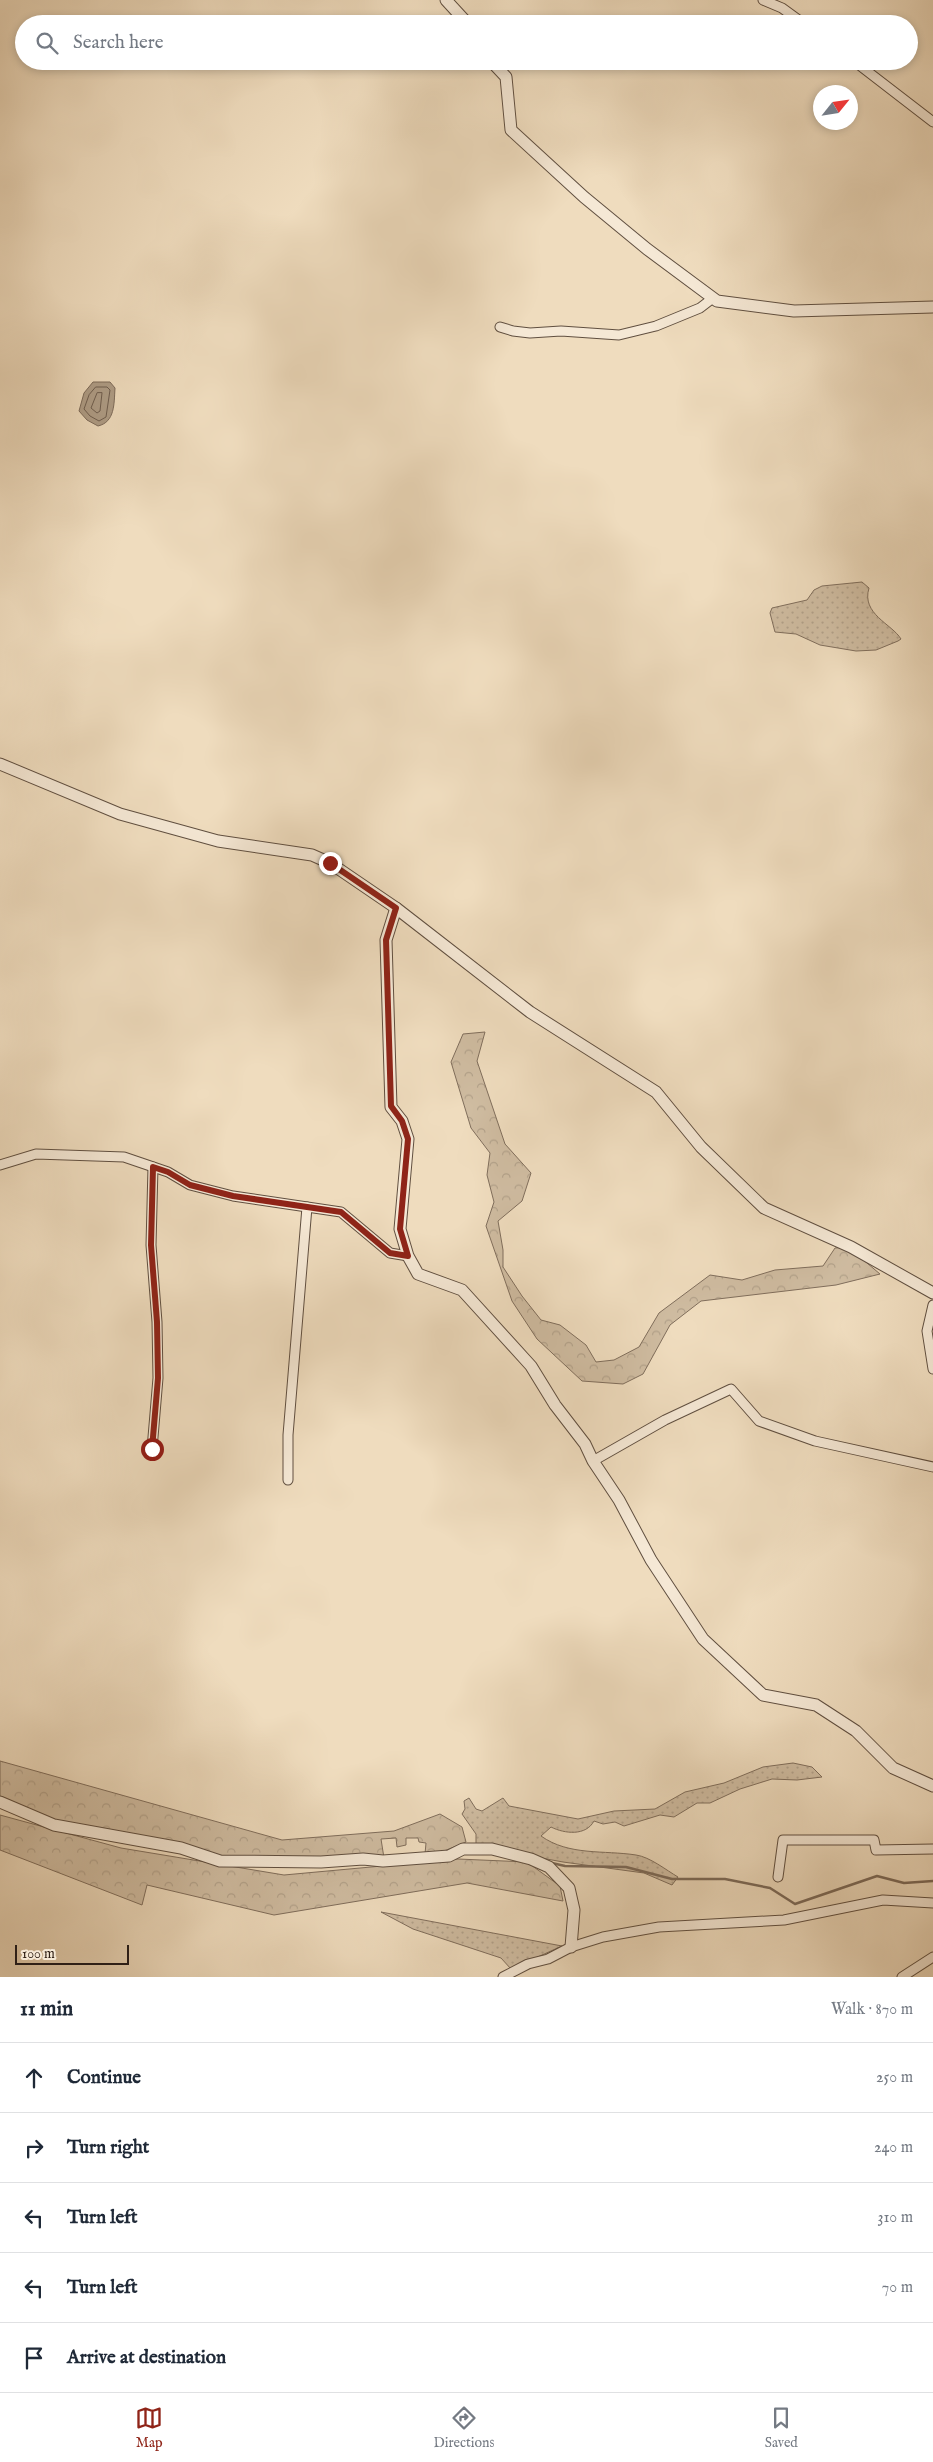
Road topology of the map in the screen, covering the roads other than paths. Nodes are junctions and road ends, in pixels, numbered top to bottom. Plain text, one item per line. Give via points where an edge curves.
1 (446, 0) edge
2 (763, 0) edge
3 (460, 15) edge
4 (792, 15) edge
5 (499, 70) edge
6 (866, 70) edge
7 (933, 122) edge
8 (713, 298) junction
9 (933, 307) edge
10 (500, 327) dead end
11 (0, 764) edge
12 (396, 908) junction
13 (0, 1165) edge
14 (153, 1167) junction
15 (307, 1207) junction
16 (408, 1256) junction
17 (933, 1293) edge
18 (933, 1305) edge
19 (933, 1369) edge
20 (152, 1449) dead end
21 (593, 1461) junction
22 (933, 1467) edge
23 (288, 1480) dead end
24 (933, 1786) edge
25 (0, 1802) edge
26 (933, 1849) edge
27 (778, 1877) dead end
28 (933, 1903) edge
29 (571, 1947) junction
30 (933, 1957) edge
31 (502, 1977) edge
32 (902, 1977) edge

1 - 3 street
2 - 4 street
5 - 8 street via 506,77 511,130 584,197
6 - 7 street
8 - 9 street via 794,311
8 - 10 street via 707,304 656,326 620,335 513,332
11 - 12 street via 120,814 218,841 312,855 330,863
12 - 16 street via 386,940 387,994 391,1106 402,1121 408,1139 400,1229
12 - 17 street via 530,1012 656,1092 701,1147 764,1208 851,1247
13 - 14 street via 36,1154 124,1157
14 - 15 street via 190,1185 233,1196
14 - 20 street via 151,1245 158,1378
15 - 16 street via 341,1212 390,1253
15 - 23 street via 288,1436
16 - 21 street via 418,1274 462,1290 531,1366 585,1444
18 - 19 street via 927,1331
21 - 22 street via 665,1420 732,1389 758,1422 815,1441
21 - 24 street via 619,1500 651,1560 703,1639 730,1665 763,1695 816,1705 856,1731 893,1768
25 - 29 street via 54,1825 181,1848 220,1861 383,1861 449,1856 463,1849 492,1848 549,1867 569,1888 574,1910
26 - 27 street via 876,1850 874,1840 783,1840
28 - 29 street via 883,1900 784,1920 659,1927 603,1937
29 - 31 street
30 - 32 street

